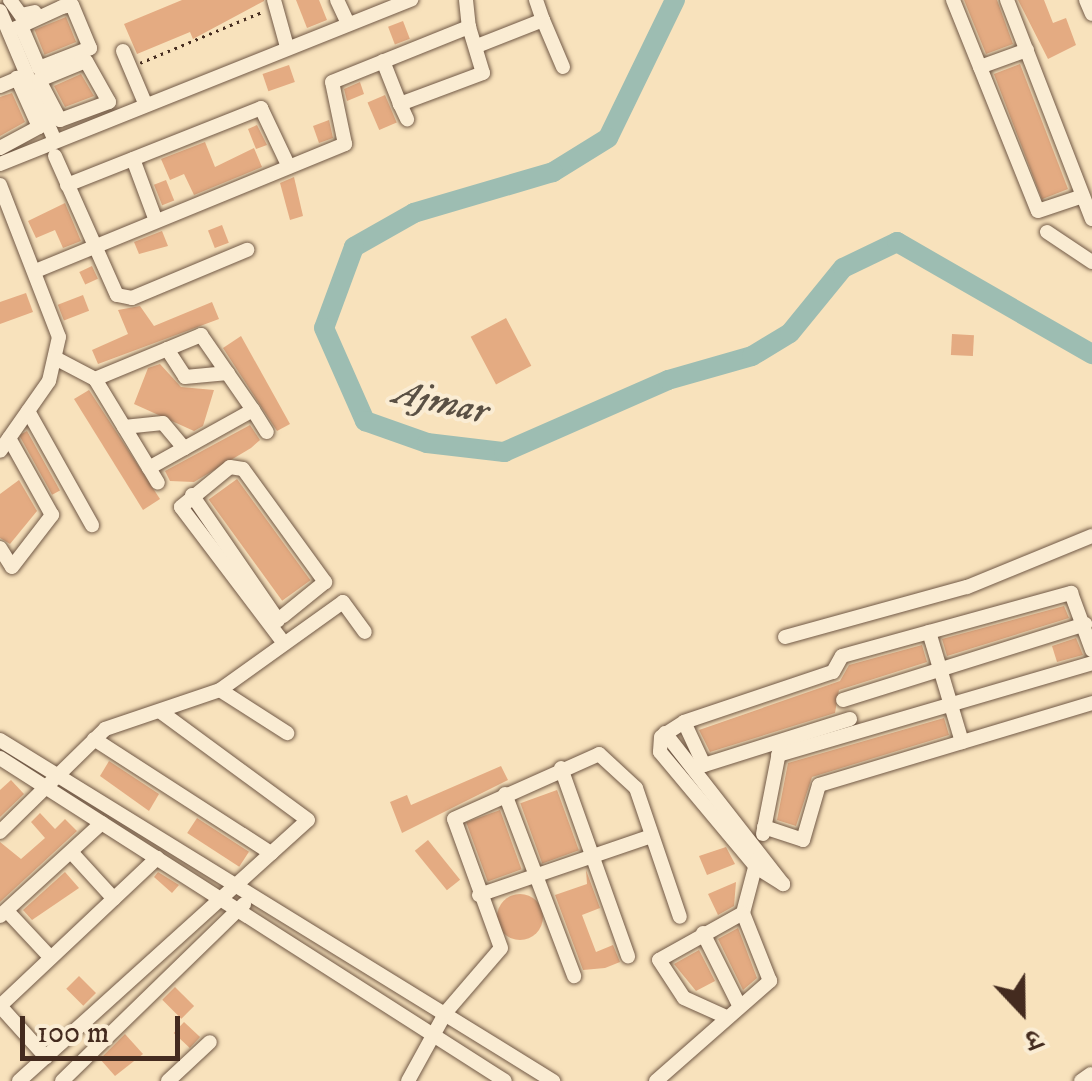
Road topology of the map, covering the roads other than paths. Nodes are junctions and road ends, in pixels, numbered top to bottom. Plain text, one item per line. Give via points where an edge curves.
1 (10, 0) edge
2 (60, 0) edge
3 (337, 0) edge
4 (412, 0) edge
5 (466, 0) edge
6 (536, 0) edge
7 (953, 0) edge
8 (1008, 0) edge
9 (1086, 0) edge
10 (275, 3) edge
11 (0, 11) edge
12 (1092, 14) edge
13 (542, 20) junction
14 (348, 24) junction
15 (469, 27) junction
16 (15, 29) junction
17 (477, 46) junction
18 (287, 47) junction
19 (1026, 50) junction
20 (123, 51) dead end
21 (383, 61) junction
22 (562, 67) dead end
23 (980, 67) junction
24 (29, 79) junction
25 (0, 86) edge
26 (145, 103) junction
27 (400, 104) junction
28 (407, 120) dead end
29 (54, 139) junction
30 (0, 148) edge
31 (55, 156) dead end
32 (133, 159) junction
33 (0, 164) edge
34 (289, 167) junction
35 (0, 185) edge
36 (67, 185) junction
37 (1083, 196) junction
38 (1092, 219) edge
39 (156, 221) junction
40 (1047, 232) dead end
41 (93, 247) junction
42 (247, 250) dead end
43 (1092, 262) edge
44 (38, 270) junction
45 (167, 349) junction
46 (57, 359) junction
47 (228, 373) junction
48 (94, 379) junction
49 (253, 410) junction
50 (28, 411) junction
51 (124, 427) junction
52 (268, 432) dead end
53 (4, 445) edge
54 (184, 448) junction
55 (149, 468) junction
56 (158, 483) dead end
57 (192, 495) junction
58 (92, 526) dead end
59 (1092, 536) edge
60 (0, 548) edge
61 (283, 616) junction
62 (1085, 624) junction
63 (270, 626) junction
64 (365, 632) dead end
65 (929, 632) junction
66 (785, 637) dead end
67 (280, 638) junction
68 (1092, 650) edge
69 (1092, 664) edge
70 (942, 670) junction
71 (833, 672) junction
72 (220, 690) junction
73 (843, 700) junction
74 (951, 704) junction
75 (1092, 704) edge
76 (161, 712) junction
77 (684, 722) junction
78 (852, 725) junction
79 (287, 733) dead end
80 (665, 733) junction
81 (94, 739) junction
82 (0, 740) edge
83 (962, 742) junction
84 (780, 748) junction
85 (0, 758) edge
86 (560, 768) junction
87 (695, 770) junction
88 (683, 780) junction
89 (52, 782) junction
90 (505, 794) junction
91 (102, 823) junction
92 (764, 828) junction
93 (0, 832) edge
94 (651, 836) junction
95 (760, 848) junction
96 (72, 853) junction
97 (271, 853) junction
98 (594, 855) junction
99 (157, 858) junction
100 (756, 866) junction
101 (537, 874) junction
102 (233, 886) junction
103 (479, 895) junction
104 (250, 896) junction
105 (220, 898) junction
106 (114, 899) junction
107 (238, 910) junction
108 (743, 913) junction
109 (3, 914) edge
110 (680, 916) dead end
111 (703, 934) junction
112 (628, 956) dead end
113 (51, 958) junction
114 (574, 976) dead end
115 (739, 1005) junction
116 (0, 1006) edge
117 (446, 1012) junction
118 (726, 1017) junction
119 (433, 1035) junction
120 (210, 1042) dead end
121 (46, 1057) junction
122 (1091, 1074) edge
123 (19, 1081) edge
124 (63, 1081) edge
125 (168, 1081) edge
126 (408, 1081) edge
127 (505, 1081) edge
128 (552, 1081) edge
129 (656, 1081) edge
130 (1082, 1081) edge

1 - 2 street via 20,15
3 - 14 street
4 - 14 street
5 - 15 street
6 - 13 street
7 - 23 street
8 - 19 street
9 - 12 street
10 - 18 street
11 - 16 street
13 - 17 street
13 - 22 street
14 - 18 street
15 - 17 street
15 - 21 street
16 - 16 street via 39,68 90,48 72,6
16 - 24 street
17 - 27 street via 483,74
18 - 26 street
19 - 23 street
19 - 37 street
20 - 26 street
21 - 27 street
21 - 34 street via 332,82 345,144
23 - 37 street via 1039,212
24 - 24 street via 60,120 109,102 86,61
24 - 25 street
24 - 29 street
24 - 30 street via 39,126
26 - 29 street
27 - 28 street
29 - 33 street
31 - 36 street
32 - 34 street via 261,108
32 - 36 street
32 - 39 street
34 - 39 street
35 - 44 street
36 - 41 street
37 - 38 street
39 - 41 street
40 - 43 street
41 - 42 street via 111,288 132,298
41 - 44 street
44 - 46 street
45 - 47 street via 175,370 195,381
45 - 47 street via 201,334
45 - 48 street
46 - 48 street
46 - 50 street
47 - 49 street
48 - 51 street
49 - 52 street
49 - 54 street
50 - 53 street
50 - 58 street
51 - 54 street via 163,424
51 - 55 street
53 - 60 street via 52,515 12,567
54 - 55 street
55 - 56 street
57 - 61 street
57 - 61 street via 239,464 325,582 326,596
57 - 63 street via 181,508
59 - 66 street via 967,587
61 - 63 street
62 - 65 street via 1071,593
62 - 68 street
62 - 70 street
63 - 67 street
64 - 67 street via 342,602
65 - 70 street
65 - 71 street via 842,656
67 - 72 street
69 - 74 street
70 - 73 street
70 - 74 street
71 - 73 street
71 - 77 street
72 - 76 street
72 - 79 street
73 - 78 street
74 - 78 street
74 - 83 street
75 - 83 street
76 - 81 street
76 - 97 street via 307,812
77 - 80 street
77 - 84 street via 700,765
78 - 84 street
80 - 87 street
80 - 88 street via 658,748
81 - 89 street
81 - 97 street
82 - 89 street
83 - 92 street via 819,785 803,840
84 - 92 street
85 - 89 street
86 - 90 street
86 - 94 street via 599,754 636,788
86 - 98 street
87 - 88 street
87 - 95 street
88 - 100 street
89 - 91 street
89 - 93 street
89 - 102 street
90 - 101 street
90 - 103 street via 450,824
91 - 96 street
91 - 99 street
92 - 95 street
94 - 98 street
94 - 110 street
95 - 100 street
95 - 100 street via 782,884
96 - 106 street
96 - 109 street
97 - 102 street
98 - 101 street
98 - 112 street
99 - 105 street
99 - 106 street
100 - 108 street
101 - 103 street
101 - 114 street
102 - 104 street
102 - 105 street
103 - 117 street via 500,948
104 - 107 street
104 - 117 street
105 - 107 street
105 - 121 street
106 - 113 street
107 - 119 street
107 - 124 street
108 - 111 street
108 - 115 street via 773,973
109 - 113 street
111 - 115 street
111 - 118 street via 659,963 688,1001
113 - 116 street
115 - 118 street
116 - 121 street
117 - 119 street
117 - 128 street
118 - 129 street
119 - 126 street
119 - 127 street
120 - 125 street
121 - 123 street
122 - 130 street

